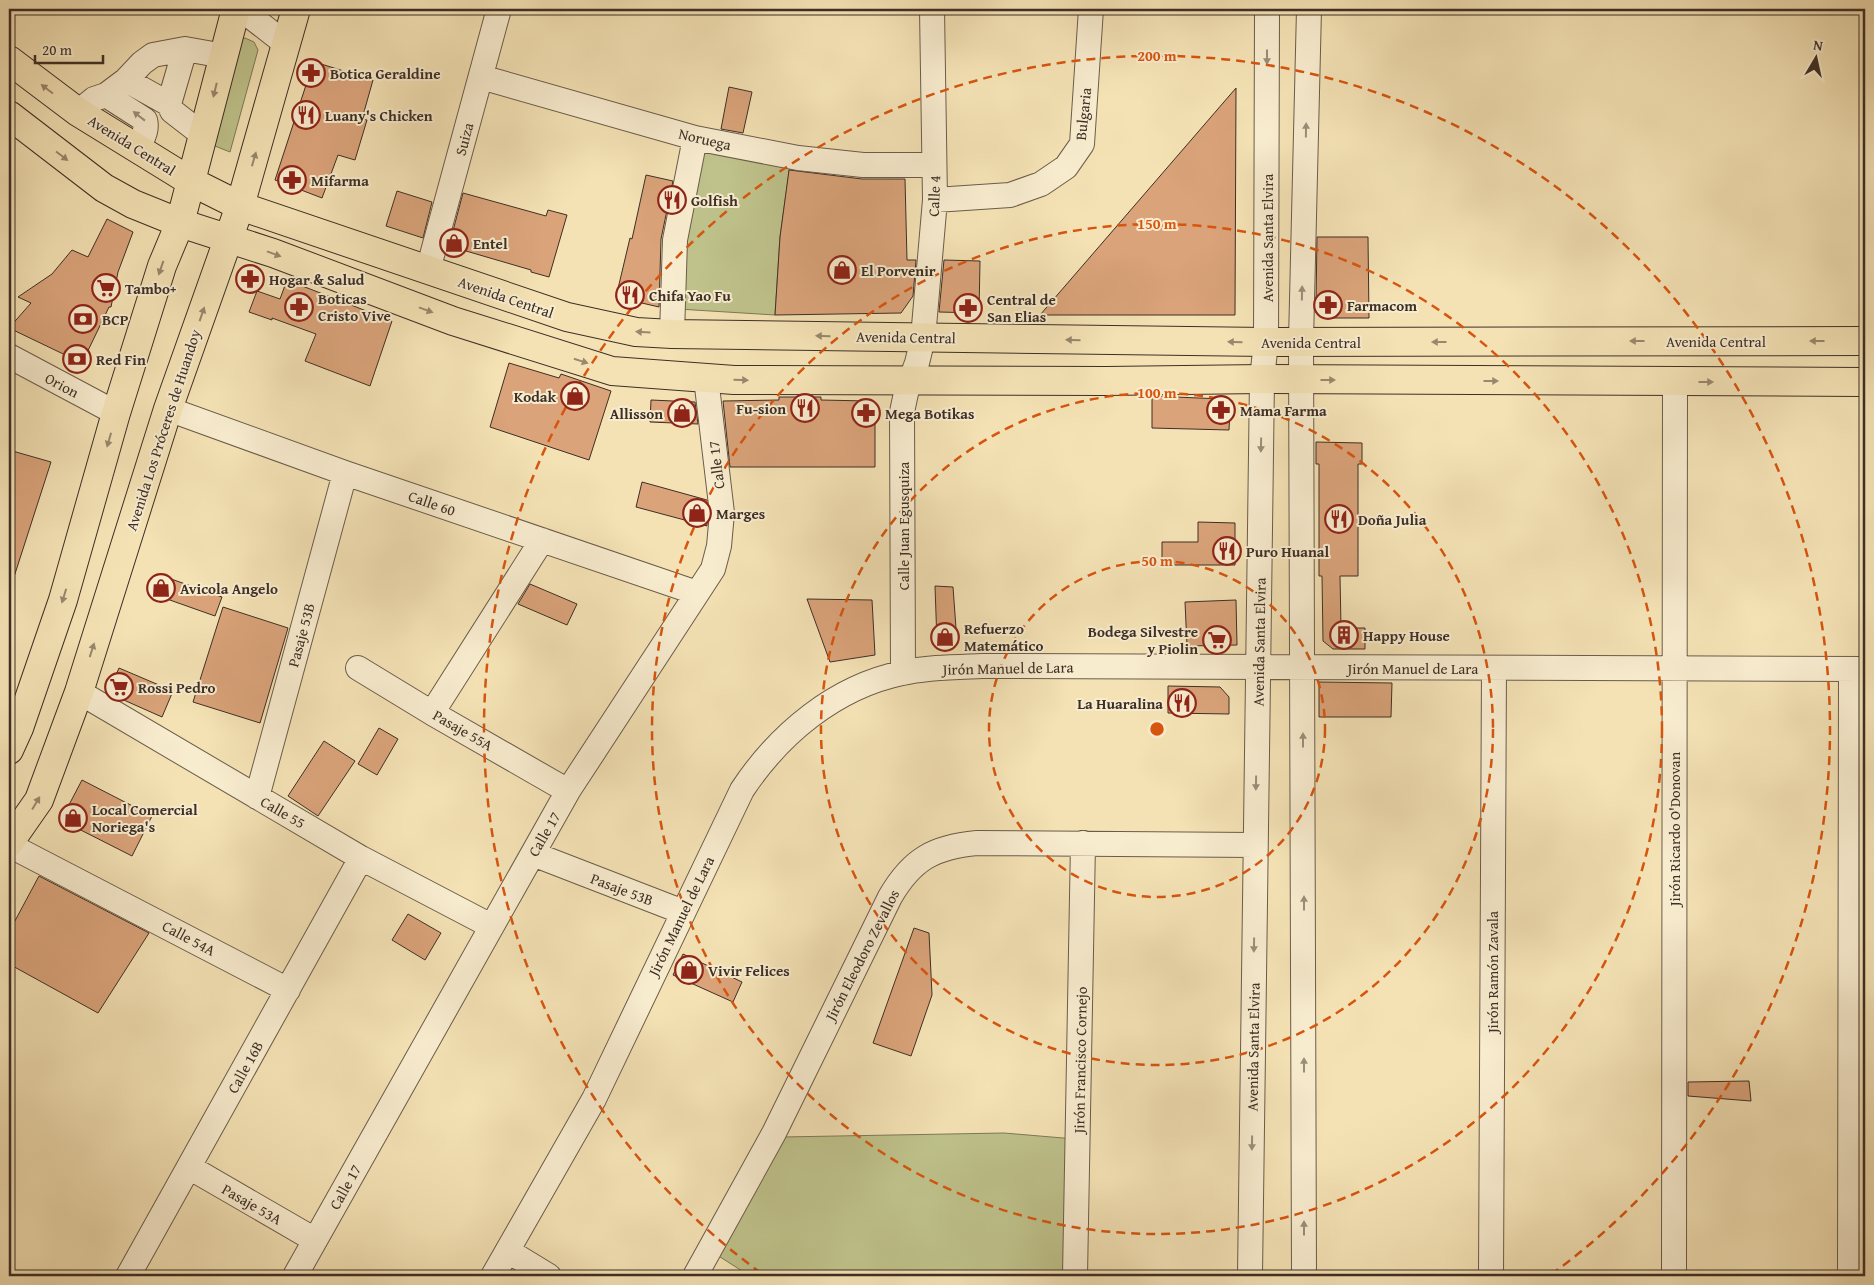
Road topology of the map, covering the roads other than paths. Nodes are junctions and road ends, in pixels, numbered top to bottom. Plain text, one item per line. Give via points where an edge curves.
1 (236, 9) edge
2 (241, 9) edge
3 (296, 9) edge
4 (499, 9) edge
5 (932, 9) edge
6 (1091, 9) edge
7 (1268, 9) edge
8 (1308, 9) edge
9 (286, 44) junction
10 (185, 49) junction
11 (224, 56) junction
12 (9, 60) edge
13 (481, 77) junction
14 (126, 80) junction
15 (106, 95) junction
16 (168, 104) junction
17 (78, 112) junction
18 (9, 116) edge
19 (203, 135) junction
20 (695, 138) junction
21 (138, 149) junction
22 (934, 165) junction
23 (190, 181) junction
24 (935, 200) junction
25 (240, 206) junction
26 (180, 223) junction
27 (228, 238) junction
28 (428, 270) junction
29 (672, 334) junction
30 (923, 338) junction
31 (1301, 341) junction
32 (1865, 341) edge
33 (1266, 342) junction
34 (9, 356) edge
35 (706, 378) junction
36 (1262, 379) junction
37 (911, 380) junction
38 (1302, 380) junction
39 (1675, 382) junction
40 (1865, 382) edge
41 (168, 409) junction
42 (116, 413) junction
43 (345, 473) junction
44 (542, 540) junction
45 (698, 592) junction
46 (358, 668) dead end
47 (1258, 668) junction
48 (1303, 668) junction
49 (1494, 668) junction
50 (1674, 668) junction
51 (1858, 669) edge
52 (903, 673) junction
53 (79, 692) junction
54 (432, 713) junction
55 (9, 750) edge
56 (568, 791) junction
57 (257, 797) junction
58 (9, 844) edge
59 (1083, 844) junction
60 (1255, 845) junction
61 (1858, 847) edge
62 (533, 854) junction
63 (361, 858) junction
64 (683, 912) junction
65 (491, 926) junction
66 (288, 990) junction
67 (189, 1167) junction
68 (316, 1240) junction
69 (508, 1251) junction
70 (128, 1276) edge
71 (296, 1276) edge
72 (493, 1276) edge
73 (549, 1276) edge
74 (695, 1276) edge
75 (1076, 1276) edge
76 (1250, 1276) edge
77 (1304, 1276) edge
78 (1491, 1276) edge
79 (1674, 1276) edge
80 (1850, 1276) edge

1 - 11 main road
2 - 9 street
3 - 9 main road, Avenida Los Próceres de Huandoy
4 - 13 street, Suiza
5 - 22 street, Calle 4
6 - 24 street, Bulgaria via 1082,144 1066,167 1040,184 1010,195
7 -> 33 street, Avenida Santa Elvira
31 -> 8 street
25 -> 9 main road, Avenida Los Próceres de Huandoy
10 - 11 street
10 - 14 street via 153,55
10 - 16 street
11 -> 19 main road
17 -> 12 main road, Avenida Central
13 - 20 street, Noruega
13 - 28 street, Suiza
14 - 15 street
14 - 16 street
15 - 17 street via 94,99
21 -> 15 street via 145,133 145,120
16 - 19 street via 172,111
17 - 21 main road, Avenida Central
18 -> 26 main road via 104,188
19 - 23 main road
20 - 22 street, Noruega via 807,159 863,165
20 - 29 street via 675,240
21 - 23 main road, Avenida Central
22 - 24 street, Calle 4
23 - 25 main road, Avenida Central
23 - 26 main road
24 - 30 street, Calle 4
25 - 27 main road, Avenida Los Próceres de Huandoy
25 - 28 main road, Avenida Central
26 - 27 main road
26 -> 42 main road via 162,266
27 -> 35 main road via 453,321 612,371
41 -> 27 main road, Avenida Los Próceres de Huandoy
29 -> 28 main road, Avenida Central via 636,332 567,318
30 -> 29 main road, Avenida Central
33 -> 30 main road, Avenida Central
30 - 37 street, Calle 4
32 -> 31 main road, Avenida Central
31 - 33 main road, Avenida Central
31 - 38 street
33 - 36 street, Avenida Santa Elvira
34 - 42 street, Orion
35 -> 37 main road
35 - 45 street, Calle 17 via 722,513 713,569
36 - 37 main road
36 - 38 main road
36 -> 47 street, Avenida Santa Elvira
37 - 52 street, Calle Juan Egusquiza via 902,412
38 -> 39 main road
38 - 48 street
39 -> 40 main road
39 - 50 street, Jirón Ricardo O'Donovan
41 - 43 street, Calle 60
53 -> 41 main road, Avenida Los Próceres de Huandoy
42 -> 55 main road via 62,600
43 - 44 street, Calle 60
43 - 57 street, Pasaje 53B
44 - 45 street, Calle 60
44 - 54 street
45 - 56 street, Calle 17
46 - 54 street, Pasaje 55A
47 - 48 street, Jirón Manuel de Lara
47 - 52 street, Jirón Manuel de Lara via 982,666
47 -> 60 street, Avenida Santa Elvira
48 - 49 street, Jirón Manuel de Lara
77 -> 48 street
49 - 50 street, Jirón Manuel de Lara
49 - 78 street, Jirón Ramón Zavala
50 - 51 street, Jirón Manuel de Lara
50 - 79 street, Jirón Ricardo O'Donovan
51 - 61 street
52 - 64 street, Jirón Manuel de Lara via 869,683 826,705 786,736 768,755 742,790
53 - 57 street, Calle 55
58 -> 53 main road, Avenida Los Próceres de Huandoy via 39,800
54 - 56 street, Pasaje 55A
56 - 62 street, Calle 17
57 - 63 street, Calle 55
58 - 66 street, Calle 54A
59 - 60 street, Jirón Eleodoro Zevallos
59 - 74 street, Jirón Eleodoro Zevallos via 956,844 939,849 908,869 890,896 774,1133
59 - 75 street, Jirón Francisco Cornejo
60 -> 76 street, Avenida Santa Elvira
61 - 80 street
62 - 64 street, Pasaje 53B
62 - 65 street, Calle 17
63 - 65 street, Calle 55
63 - 66 street, Calle 16B
64 - 69 street, Jirón Manuel de Lara via 594,1099
65 - 68 street, Calle 17
66 - 67 street, Calle 16B
67 - 68 street, Pasaje 53A
67 - 70 street, Calle 16B
68 - 71 street, Calle 17
69 - 72 street, Jirón Manuel de Lara
69 - 73 street

